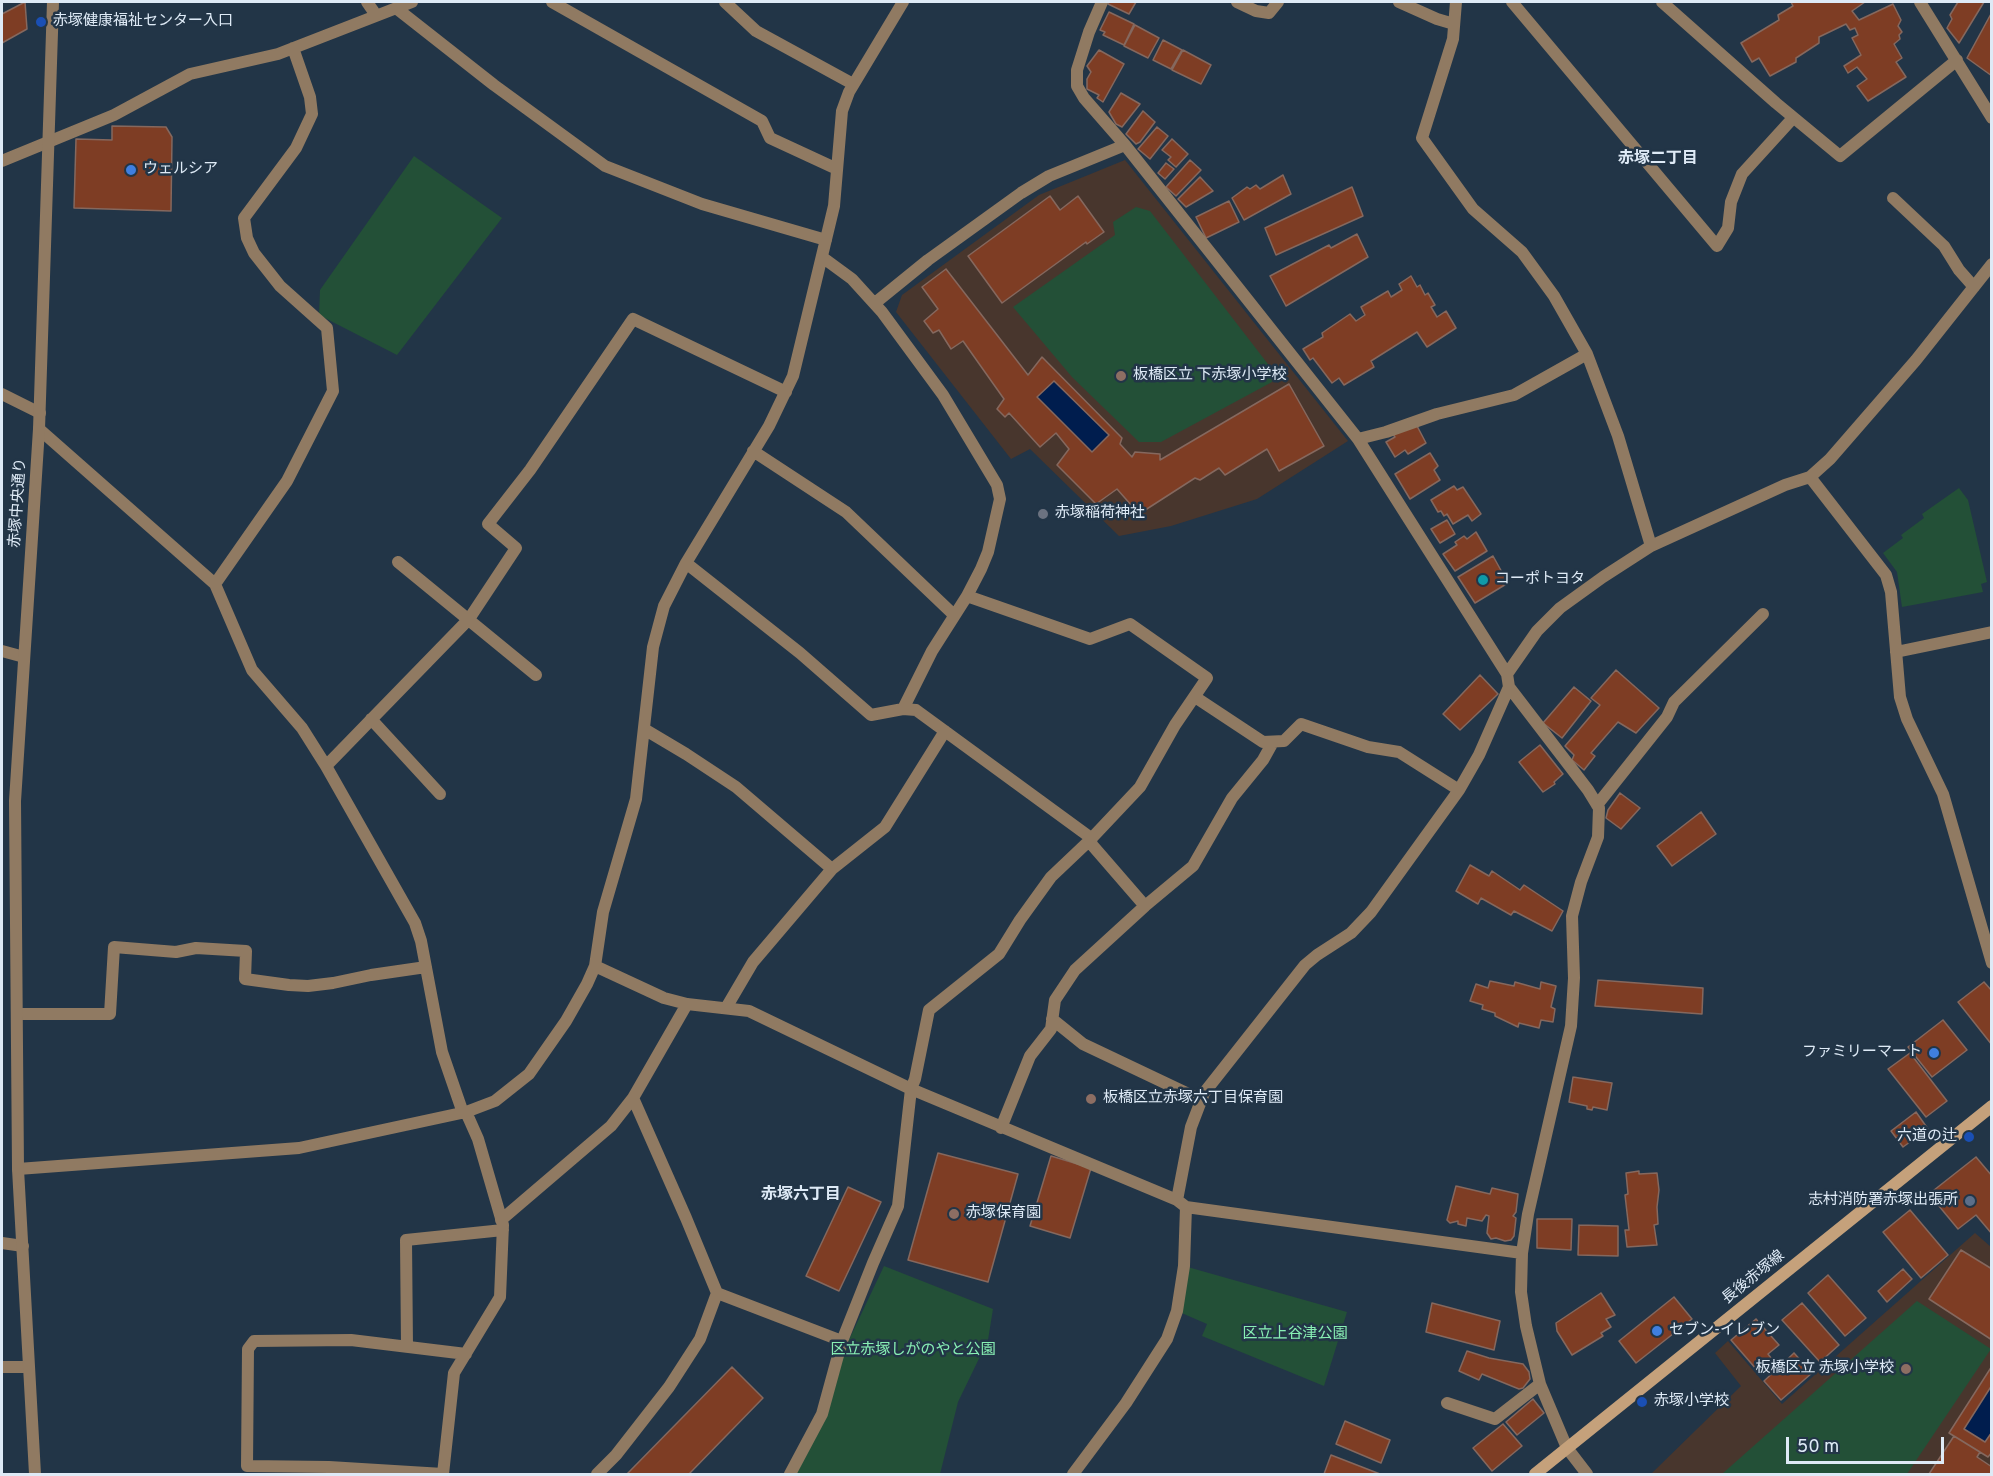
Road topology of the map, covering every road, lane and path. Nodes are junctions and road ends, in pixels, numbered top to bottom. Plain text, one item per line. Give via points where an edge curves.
1 (53, 2) edge
2 (367, 2) edge
3 (412, 2) edge
4 (552, 2) edge
5 (724, 2) edge
6 (902, 2) edge
7 (1102, 2) edge
8 (1237, 2) edge
9 (1278, 2) edge
10 (1400, 2) edge
11 (1456, 2) edge
12 (1512, 2) edge
13 (1662, 2) edge
14 (1920, 2) edge
15 (396, 8) junction
16 (376, 15) junction
17 (1454, 24) junction
18 (293, 48) junction
19 (1957, 60) junction
20 (853, 84) junction
21 (1793, 118) junction
22 (1992, 118) edge
23 (48, 141) junction
24 (1125, 145) junction
25 (2, 161) edge
26 (837, 169) junction
27 (1893, 198) dead end
28 (826, 240) junction
29 (822, 257) junction
30 (1992, 264) edge
31 (1974, 287) junction
32 (875, 303) junction
33 (1587, 354) junction
34 (786, 392) junction
35 (2, 394) edge
36 (40, 413) junction
37 (39, 429) junction
38 (1358, 439) junction
39 (753, 451) junction
40 (1810, 477) junction
41 (1651, 546) junction
42 (398, 562) dead end
43 (686, 563) junction
44 (215, 584) junction
45 (967, 596) junction
46 (1763, 614) dead end
47 (954, 615) junction
48 (469, 619) junction
49 (1992, 632) edge
50 (2, 651) edge
51 (1896, 652) junction
52 (24, 657) junction
53 (1507, 674) junction
54 (536, 675) dead end
55 (1509, 687) junction
56 (1195, 697) junction
57 (903, 709) junction
58 (371, 719) junction
59 (644, 729) junction
60 (945, 731) junction
61 (1273, 742) junction
62 (326, 766) junction
63 (1460, 790) junction
64 (440, 794) dead end
65 (1597, 805) junction
66 (1090, 840) junction
67 (832, 869) junction
68 (1145, 906) junction
69 (1992, 963) edge
70 (595, 966) junction
71 (426, 967) junction
72 (687, 1004) junction
73 (726, 1008) junction
74 (17, 1014) junction
75 (1052, 1018) junction
76 (911, 1089) junction
77 (633, 1098) junction
78 (1201, 1100) junction
79 (1992, 1106) edge
80 (464, 1113) junction
81 (1001, 1128) junction
82 (18, 1169) junction
83 (1181, 1203) junction
84 (502, 1225) junction
85 (2, 1243) edge
86 (23, 1246) junction
87 (1522, 1250) junction
88 (717, 1293) junction
89 (842, 1341) junction
90 (407, 1347) junction
91 (466, 1354) junction
92 (2, 1367) edge
93 (28, 1367) junction
94 (1540, 1384) junction
95 (1447, 1403) dead end
96 (1567, 1448) junction
97 (35, 1474) edge
98 (443, 1474) edge
99 (597, 1474) edge
100 (790, 1474) edge
101 (1073, 1474) edge
102 (1535, 1474) edge
103 (1587, 1474) edge

1 - 23 street, 赤塚中央通り
2 - 16 street
3 - 15 street
4 - 26 street via 762,121 770,138
5 - 20 street via 756,31
6 - 20 street
7 - 24 street via 1077,70 1077,86
8 - 9 street via 1269,13
10 - 17 street
11 - 17 street
12 - 21 street via 1717,246 1728,228 1731,202 1742,174
13 - 21 street
14 - 19 street
15 - 16 street
15 - 28 street via 605,166 702,204
16 - 18 street
17 - 33 street via 1453,39 1422,138 1473,209 1522,252 1554,296
18 - 23 street via 190,74 114,115
18 - 44 street via 312,114 296,147 244,218 254,253 280,286 327,328 333,391 287,481
19 - 21 street via 1840,156
19 - 22 street
20 - 26 street via 842,111
23 - 25 street
23 - 36 street, 赤塚中央通り
24 - 32 street via 1049,176 1021,192
24 - 38 street
26 - 28 street
27 - 31 street via 1944,246
28 - 29 street
29 - 32 street via 852,279
29 - 34 street
30 - 31 street
31 - 40 street via 1908,369
32 - 45 street via 943,395 998,485 1000,499 988,552
33 - 38 street via 1514,395
33 - 41 street
34 - 39 street
34 - 48 street via 633,319 530,470 488,524 516,548
35 - 36 street
36 - 37 street, 赤塚中央通り
37 - 44 street
37 - 52 street, 赤塚中央通り
38 - 53 street
39 - 43 street
39 - 47 street via 846,512
40 - 41 street
40 - 51 street via 1886,575
41 - 53 street via 1560,608
42 - 48 street
43 - 57 street via 801,653 871,715
43 - 59 street via 664,606 653,647
44 - 62 street via 252,670 302,728
45 - 47 street
45 - 56 street via 1090,639 1130,624 1207,678
46 - 65 street via 1674,702 1667,717
47 - 57 street
48 - 54 street
48 - 58 street
49 - 51 street
50 - 52 street
51 - 69 street via 1900,697 1943,794
52 - 74 street, 赤塚中央通り via 15,801
53 - 55 street
55 - 63 street
55 - 65 street
56 - 61 street via 1263,742
56 - 66 street via 1140,787
57 - 60 street via 916,710
58 - 62 street
58 - 64 street
59 - 67 street via 736,787
59 - 70 street via 636,799 603,912
60 - 66 street
60 - 67 street via 885,827
61 - 63 street via 1284,741 1301,724 1368,747 1399,752
61 - 68 street via 1232,798 1193,866
62 - 71 street via 415,923
63 - 78 street via 1371,912 1352,933 1305,965
65 - 87 street via 1598,837 1572,916 1571,1026
66 - 68 street
66 - 76 street via 1051,877 999,954 929,1010
67 - 73 street via 753,962
68 - 75 street via 1075,970 1055,1000
70 - 72 street via 664,998
70 - 80 street via 566,1020 529,1074 495,1101
71 - 74 street via 308,986 245,979 246,951 196,948 176,952 114,947 110,1014
71 - 80 street via 442,1052
72 - 73 street
72 - 77 street
73 - 76 street via 749,1011
74 - 82 street, 赤塚中央通り
75 - 78 street via 1083,1044
75 - 81 street via 1051,1029 1030,1056
76 - 81 street
76 - 89 street via 898,1206
77 - 84 street via 611,1126
77 - 88 street
78 - 83 street via 1191,1127
79 - 96 main road, 長後赤塚線
80 - 82 street via 299,1148
80 - 84 street via 478,1139
81 - 83 street
82 - 86 street, 赤塚中央通り
83 - 87 street
83 - 101 street via 1184,1266 1177,1311 1167,1339
84 - 90 street via 406,1240
84 - 91 street via 500,1297
85 - 86 street
86 - 93 street, 赤塚中央通り
87 - 94 street via 1521,1292
88 - 89 street
88 - 99 street via 700,1339 669,1387
89 - 100 street via 822,1414
90 - 91 street
90 - 98 street via 351,1340 254,1341 248,1349 247,1466
91 - 98 street via 454,1373
92 - 93 street
93 - 97 street, 赤塚中央通り
94 - 95 street via 1495,1419
94 - 96 street
96 - 102 main road, 長後赤塚線
96 - 103 street

